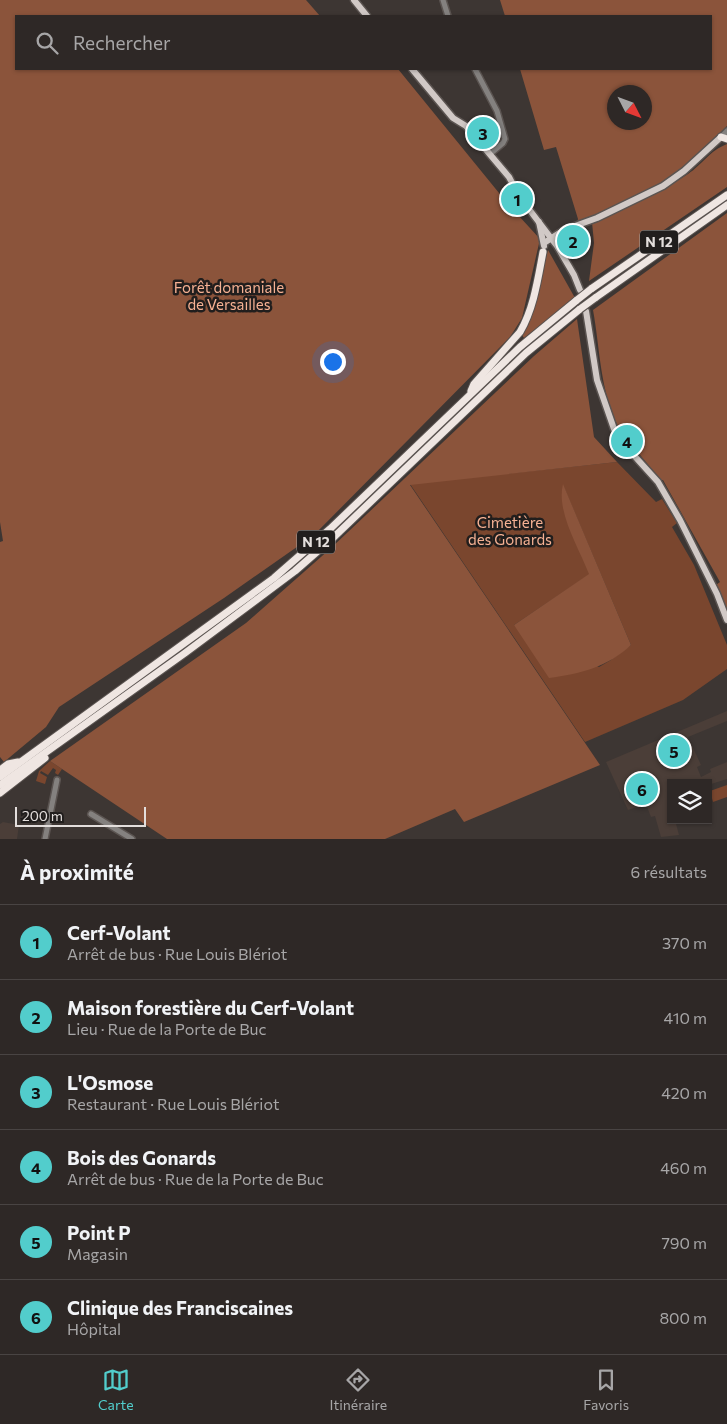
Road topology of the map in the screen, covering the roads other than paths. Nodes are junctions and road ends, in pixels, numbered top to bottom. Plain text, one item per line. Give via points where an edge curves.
1 (354, 0) edge
2 (443, 0) edge
3 (367, 15) edge
4 (448, 15) edge
5 (413, 70) edge
6 (476, 70) edge
7 (725, 136) edge
8 (490, 154) junction
9 (727, 195) edge
10 (727, 205) edge
11 (539, 221) junction
12 (552, 237) junction
13 (544, 243) junction
14 (543, 252) joint
15 (580, 290) dead end
16 (583, 310) junction
17 (468, 396) junction
18 (727, 620) edge
19 (71, 735) junction
20 (20, 762) junction
21 (0, 770) edge
22 (0, 777) edge
23 (58, 780) dead end
24 (0, 785) edge
25 (0, 793) edge
26 (91, 814) dead end
27 (45, 839) edge
28 (132, 839) edge

1 - 3 main road
2 - 4 street
5 - 8 main road via 453,118 466,126
6 - 8 street via 497,111 505,139
7 - 12 main road via 663,186
8 - 11 main road
9 - 17 highway, N 12, bridge via 591,289 520,347
10 - 16 highway, N 12, bridge via 595,298
11 - 12 main road
11 - 13 main road
12 - 13 main road
12 - 15 main road
13 - 14 main road
14 - 17 highway via 526,322 474,384
16 - 18 main road via 598,380 614,429 658,482 717,594
16 - 19 highway, N 12 via 526,353 295,571
17 - 20 highway, N 12 via 274,578
19 - 24 highway, N 12
19 - 25 highway
20 - 21 highway via 8,764
20 - 22 highway, N 12
23 - 27 street
26 - 28 street

